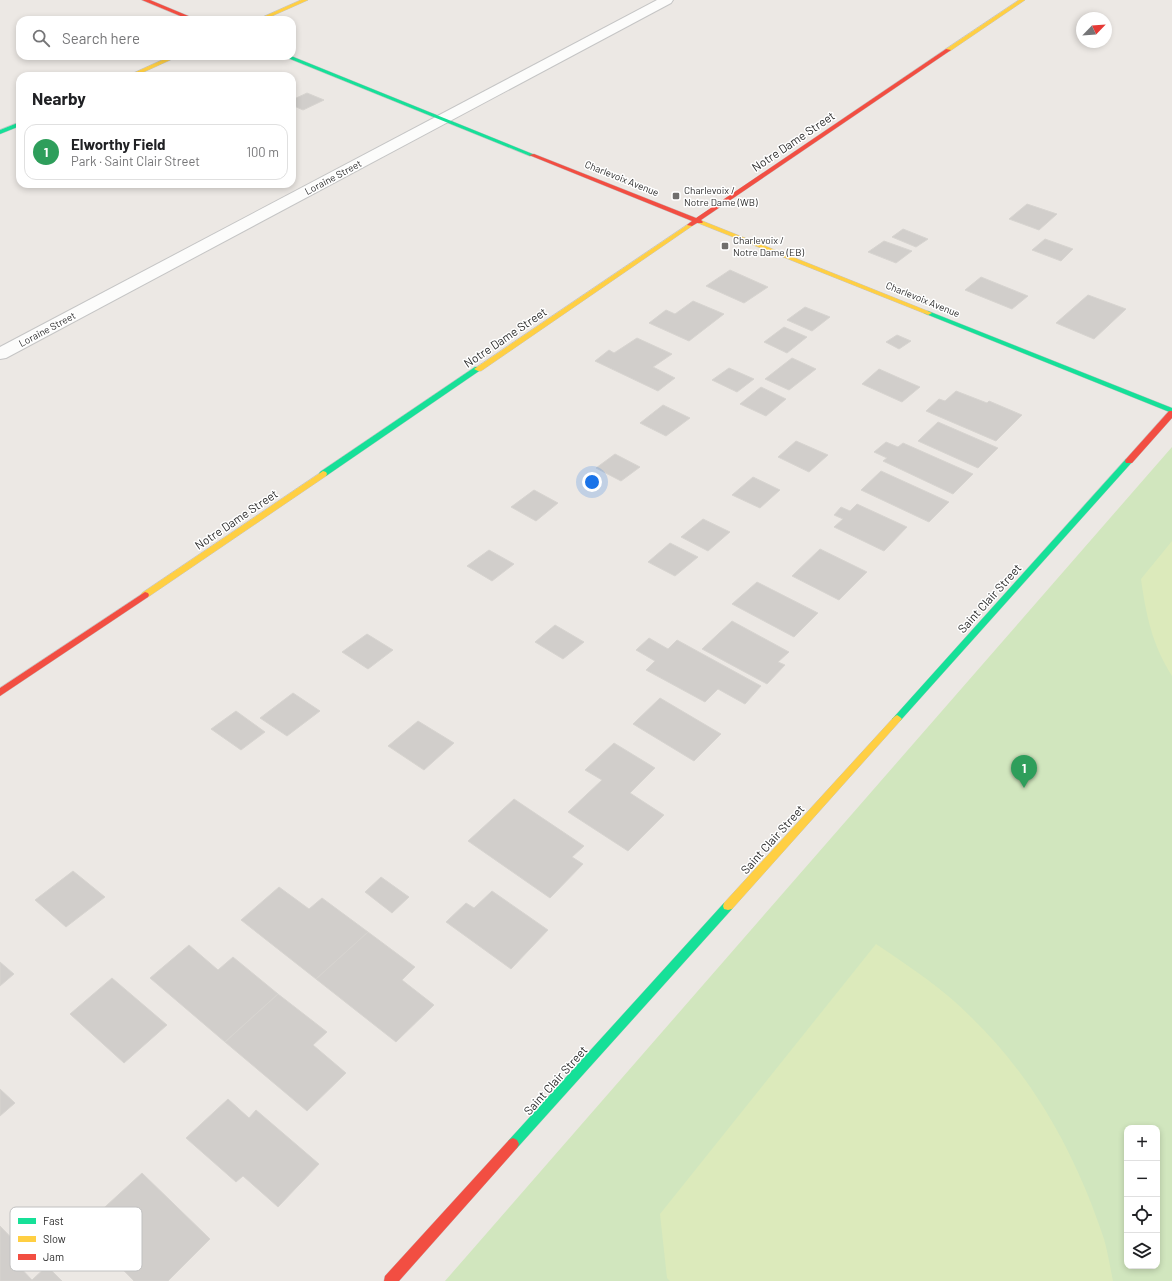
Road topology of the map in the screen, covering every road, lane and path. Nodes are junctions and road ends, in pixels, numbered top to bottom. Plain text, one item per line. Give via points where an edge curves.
1 (145, 0) edge
2 (305, 0) edge
3 (667, 0) edge
4 (1022, 0) edge
5 (185, 16) edge
6 (268, 16) edge
7 (167, 60) edge
8 (296, 60) edge
9 (139, 72) edge
10 (444, 119) junction
11 (16, 126) edge
12 (0, 132) edge
13 (698, 220) junction
14 (0, 354) edge
15 (1172, 412) edge
16 (0, 693) edge
17 (390, 1281) edge

1 - 5 street
2 - 6 street
3 - 10 street, Loraine Street
4 - 13 street, Notre Dame Street
7 - 9 street
8 - 10 street, Charlevoix Avenue
10 - 13 street, Charlevoix Avenue
10 - 14 street, Loraine Street
11 - 12 street
13 - 15 street, Charlevoix Avenue
13 - 16 street, Notre Dame Street
15 - 17 street, Saint Clair Street

